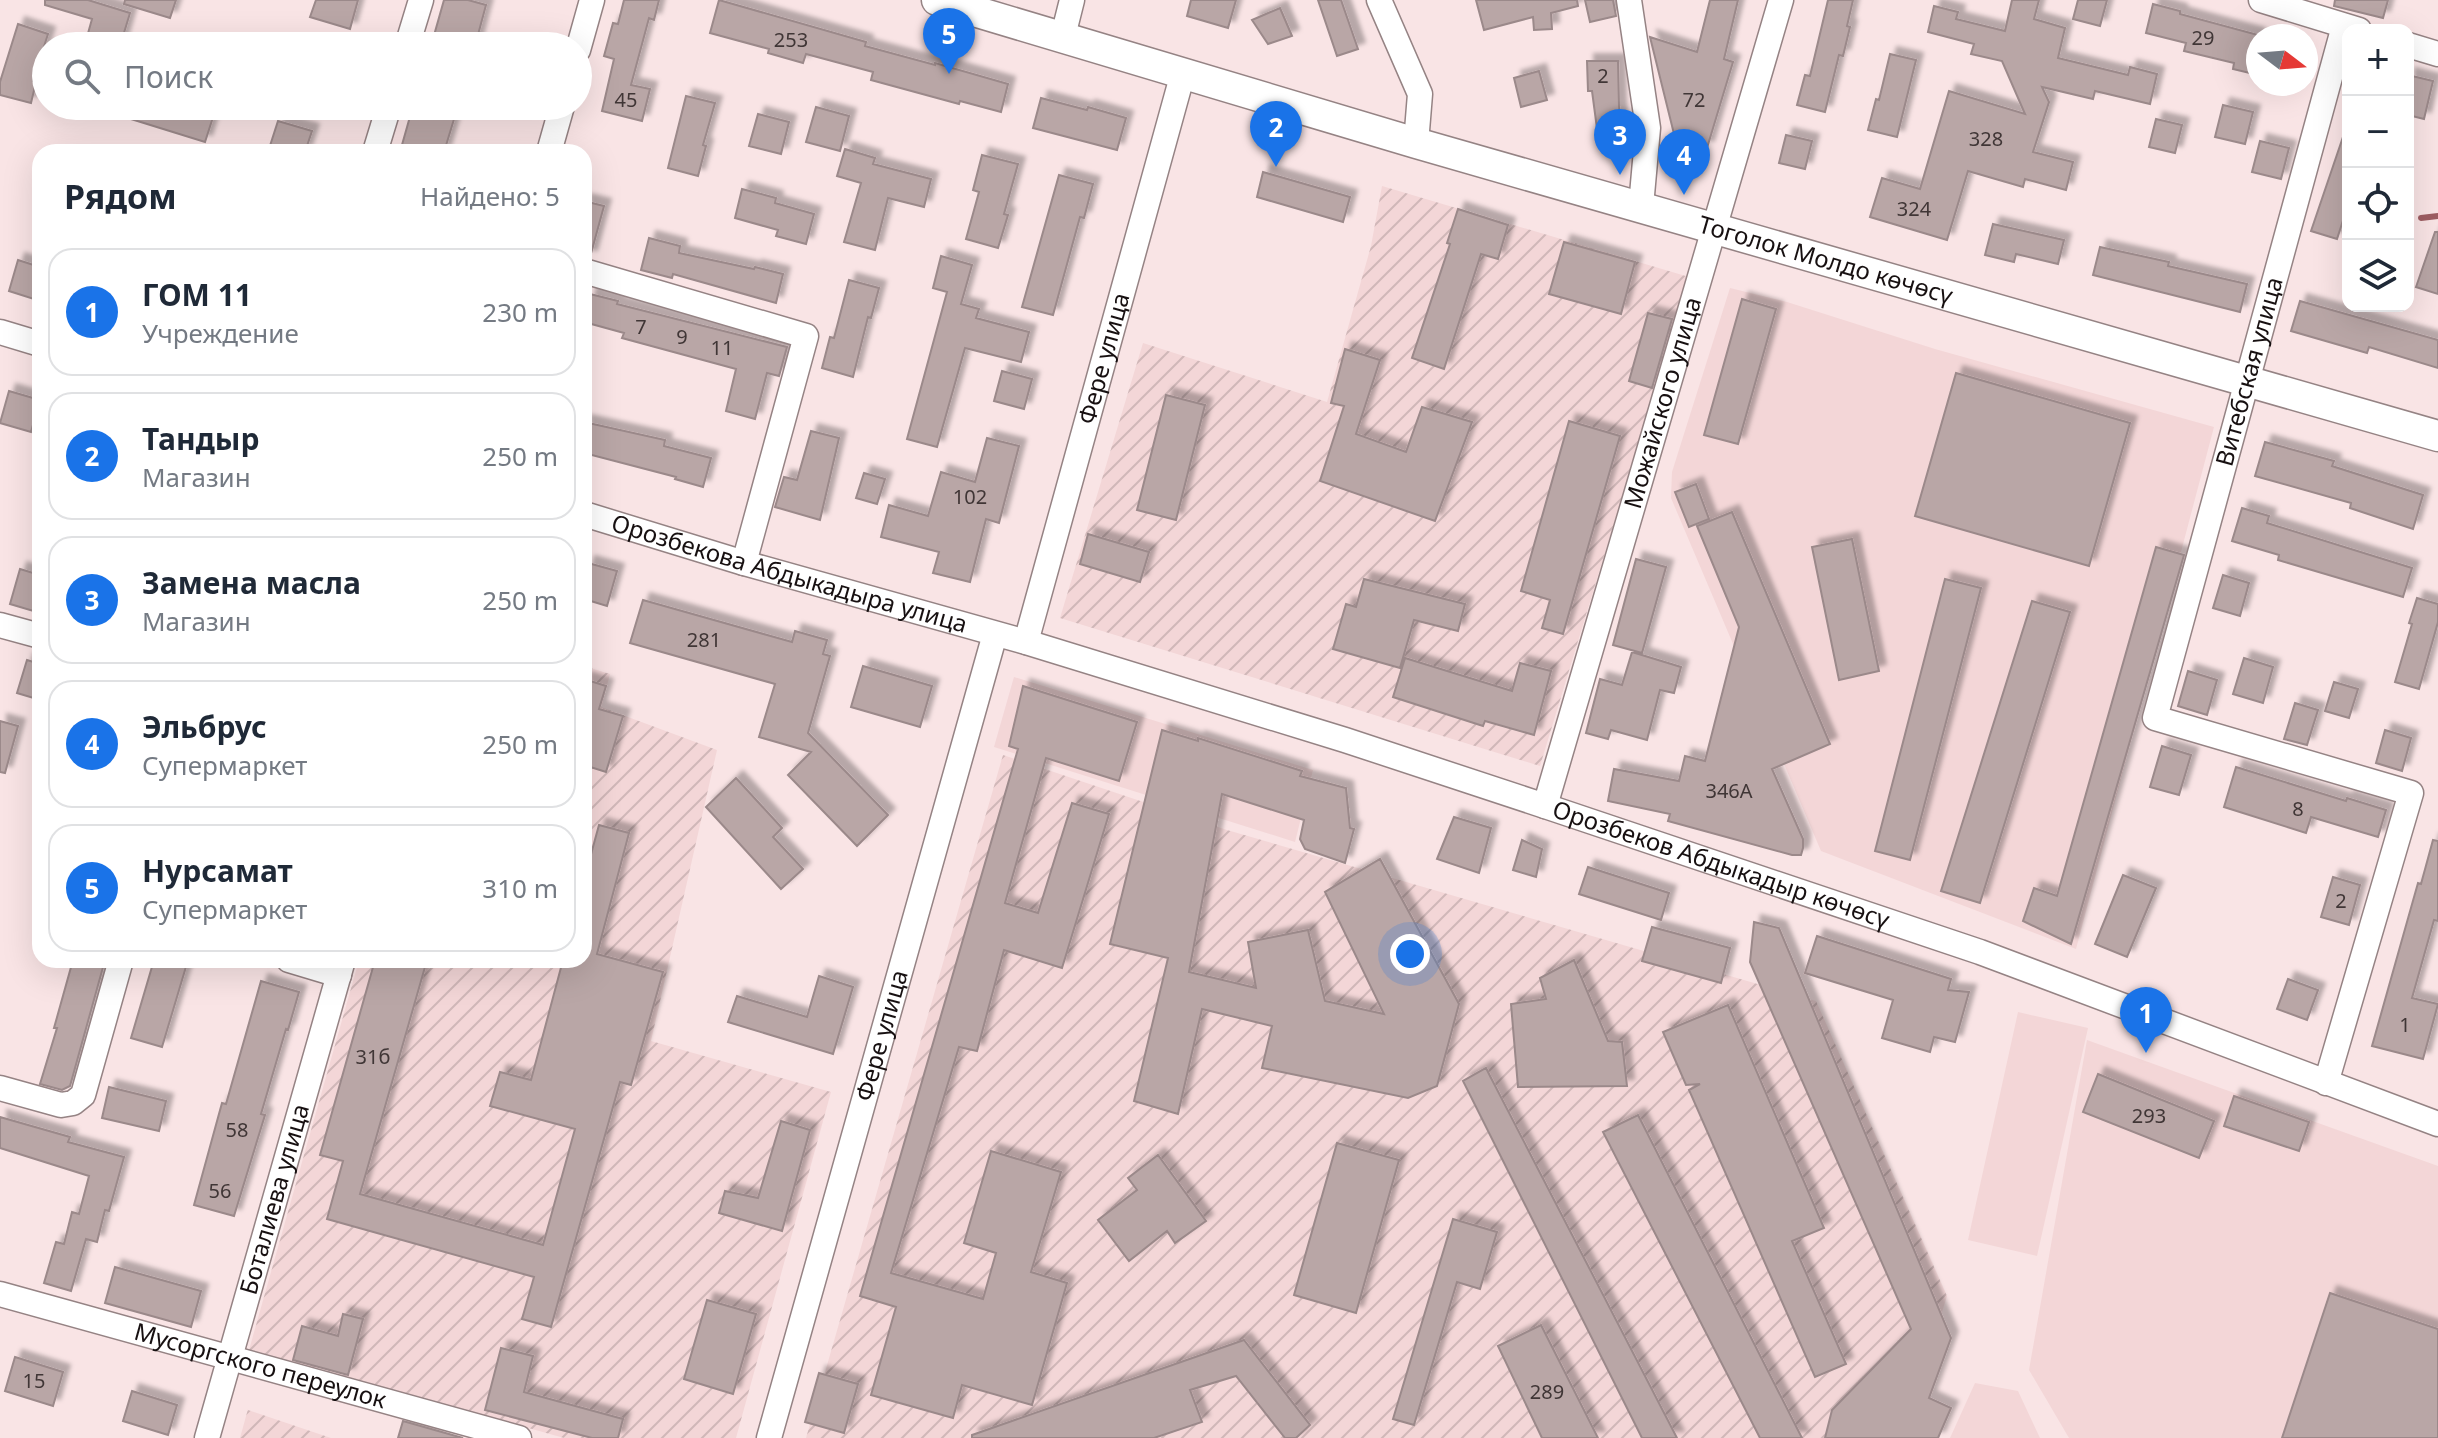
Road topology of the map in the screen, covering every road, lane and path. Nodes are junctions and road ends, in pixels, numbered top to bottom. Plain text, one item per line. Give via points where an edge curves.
1 (421, 0) edge
2 (592, 0) edge
3 (937, 0) edge
4 (1072, 0) edge
5 (1379, 0) edge
6 (1629, 0) edge
7 (1781, 0) edge
8 (2261, 0) edge
9 (2342, 25) edge
10 (411, 32) edge
11 (583, 32) edge
12 (1063, 36) junction
13 (2414, 46) edge
14 (2436, 48) edge
15 (2342, 62) edge
16 (1183, 73) junction
17 (385, 120) edge
18 (558, 120) edge
19 (1416, 143) junction
20 (377, 144) edge
21 (551, 144) edge
22 (1641, 206) junction
23 (1715, 227) junction
24 (592, 273) edge
25 (0, 332) edge
26 (32, 342) edge
27 (2247, 381) junction
28 (2438, 436) edge
29 (592, 516) edge
30 (744, 563) junction
31 (0, 625) edge
32 (32, 634) edge
33 (995, 634) junction
34 (1026, 642) junction
35 (1545, 806) junction
36 (119, 968) edge
37 (341, 968) edge
38 (2326, 1083) junction
39 (0, 1088) edge
40 (2438, 1124) edge
41 (0, 1294) edge
42 (230, 1357) junction
43 (207, 1438) edge
44 (519, 1438) edge
45 (769, 1438) edge

1 - 10 street
2 - 11 street
3 - 12 main road, Тоголок Молдо көчөсү
4 - 12 street
5 - 19 street via 1420,94
6 - 22 street via 1648,128
7 - 23 street, Можайского улица
8 - 9 street
12 - 16 main road, Тоголок Молдо көчөсү
13 - 14 street
15 - 27 street, Витебская улица
16 - 19 main road, Тоголок Молдо көчөсү
16 - 34 street, Фере улица
17 - 20 street
18 - 21 street
19 - 22 main road, Тоголок Молдо көчөсү
22 - 23 main road, Тоголок Молдо көчөсү
23 - 27 main road, Тоголок Молдо көчөсү
23 - 35 street, Можайского улица
24 - 30 street via 806,336
25 - 26 street
27 - 28 main road, Тоголок Молдо көчөсү
27 - 38 street, Витебская улица via 2155,718 2411,793
29 - 30 street, Орозбекова Абдыкадыра улица
30 - 33 street, Орозбекова Абдыкадыра улица
31 - 32 street
33 - 34 street, Орозбеков Абдыкадыр көчөсү
33 - 45 street, Фере улица
34 - 35 street, Орозбеков Абдыкадыр көчөсү
35 - 38 street, Орозбеков Абдыкадыр көчөсү via 1980,952
36 - 39 street via 83,1095 61,1105
37 - 42 street, Боталиева улица
38 - 40 street, Орозбеков Абдыкадыр көчөсү
41 - 42 street, Мусоргского переулок
42 - 43 street, Боталиева улица
42 - 44 street, Мусоргского переулок

